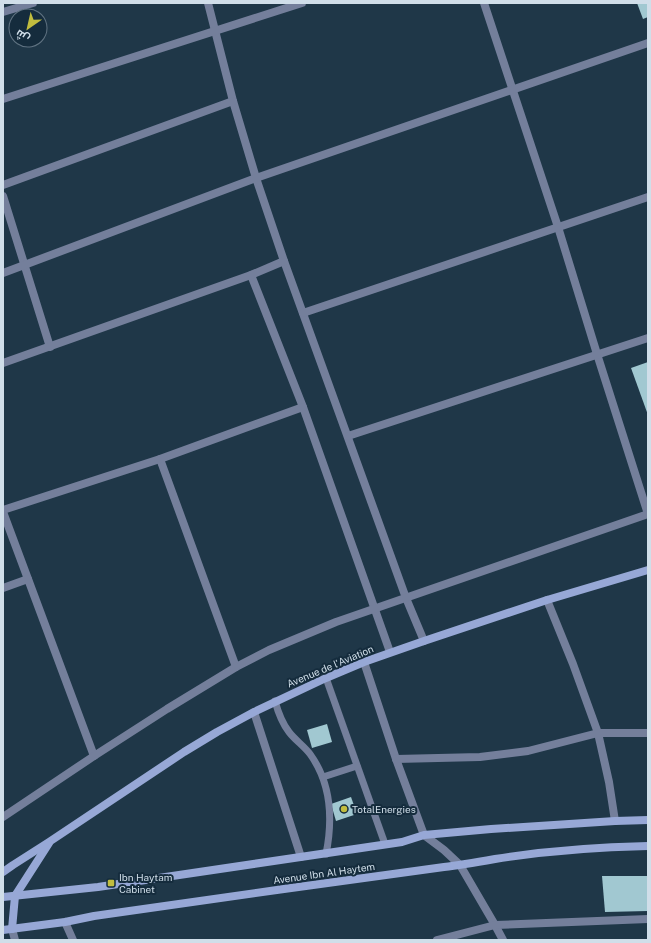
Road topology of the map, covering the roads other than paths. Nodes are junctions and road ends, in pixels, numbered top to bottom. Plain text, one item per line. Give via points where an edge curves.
1 (33, 3) edge
2 (208, 3) edge
3 (302, 3) edge
4 (484, 3) edge
5 (3, 12) edge
6 (215, 30) junction
7 (648, 43) edge
8 (513, 90) junction
9 (3, 99) edge
10 (233, 101) junction
11 (256, 178) junction
12 (3, 185) edge
13 (3, 196) edge
14 (648, 197) edge
15 (558, 227) junction
16 (284, 261) junction
17 (25, 265) junction
18 (3, 273) edge
19 (251, 275) junction
20 (303, 313) junction
21 (648, 338) edge
22 (50, 347) junction
23 (597, 354) junction
24 (3, 364) edge
25 (303, 407) junction
26 (348, 436) junction
27 (160, 459) junction
28 (3, 511) edge
29 (648, 514) edge
30 (648, 570) edge
31 (28, 579) junction
32 (3, 588) edge
33 (406, 598) junction
34 (547, 600) junction
35 (374, 608) junction
36 (424, 641) junction
37 (390, 652) junction
38 (364, 662) junction
39 (236, 667) junction
40 (326, 678) junction
41 (275, 701) junction
42 (254, 712) junction
43 (598, 733) junction
44 (648, 733) edge
45 (94, 756) junction
46 (396, 759) junction
47 (357, 766) junction
48 (322, 778) junction
49 (3, 817) edge
50 (648, 820) edge
51 (615, 821) junction
52 (424, 835) junction
53 (49, 842) junction
54 (384, 844) junction
55 (648, 846) edge
56 (326, 854) junction
57 (301, 857) junction
58 (460, 865) junction
59 (3, 872) edge
60 (15, 896) junction
61 (3, 897) edge
62 (648, 919) edge
63 (66, 922) junction
64 (495, 925) junction
65 (12, 929) junction
66 (3, 930) edge
67 (16, 940) edge
68 (73, 940) edge
69 (437, 940) edge
70 (503, 940) edge

1 - 5 street
2 - 6 street
3 - 6 street
4 - 8 street
6 - 9 street
6 - 10 street
7 - 8 street
8 - 11 street
8 - 15 street
10 - 11 street
10 - 12 street
11 - 16 street
11 - 17 street
13 - 17 street
14 - 15 street
15 - 20 street
15 - 23 street
16 - 19 street
16 - 20 street
17 - 18 street
17 - 22 street
19 - 22 street
19 - 25 street
20 - 26 street
21 - 23 street
22 - 24 street
23 - 26 street
23 - 29 street
25 - 27 street
25 - 35 street
26 - 33 street
27 - 28 street
27 - 39 street
28 - 31 street
29 - 33 street
30 - 34 street, Avenue de l'Aviation
31 - 32 street
31 - 45 street
33 - 35 street
33 - 36 street
34 - 36 street, Avenue de l'Aviation
34 - 43 street
35 - 37 street
35 - 39 street via 269,650
36 - 37 street, Avenue de l'Aviation
37 - 38 street, Avenue de l'Aviation
38 - 40 street, Avenue de l'Aviation
38 - 46 street
39 - 45 street
40 - 41 street, Avenue de l'Aviation
40 - 47 lane
41 - 42 street, Avenue de l'Aviation
41 - 48 lane via 281,720 317,764
42 - 53 street, Avenue de l'Aviation via 184,752
42 - 57 street
43 - 44 street
43 - 46 street via 528,751 480,757
43 - 51 street
45 - 49 street
46 - 52 street
47 - 48 lane
47 - 54 lane
48 - 56 lane via 330,815
50 - 51 street, Avenue Ibn Al Haytem
51 - 52 street, Avenue Ibn Al Haytem
52 - 54 street, Avenue Ibn Al Haytem
52 - 58 street
53 - 59 street, Avenue de l'Aviation
53 - 60 street, Avenue de l'Aviation
54 - 56 street, Avenue Ibn Al Haytem
55 - 58 street, Avenue Ibn Al Haytem via 552,852
56 - 57 street, Avenue Ibn Al Haytem
57 - 60 street, Avenue Ibn Al Haytem via 98,887
58 - 63 street, Avenue Ibn Al Haytem
58 - 64 street
60 - 61 street, Avenue Ibn Al Haytem
60 - 65 street, Avenue de l'Aviation
62 - 64 street
63 - 65 street, Avenue Ibn Al Haytem
63 - 68 street
64 - 69 street
64 - 70 street
65 - 66 street, Avenue Ibn Al Haytem
65 - 67 street

